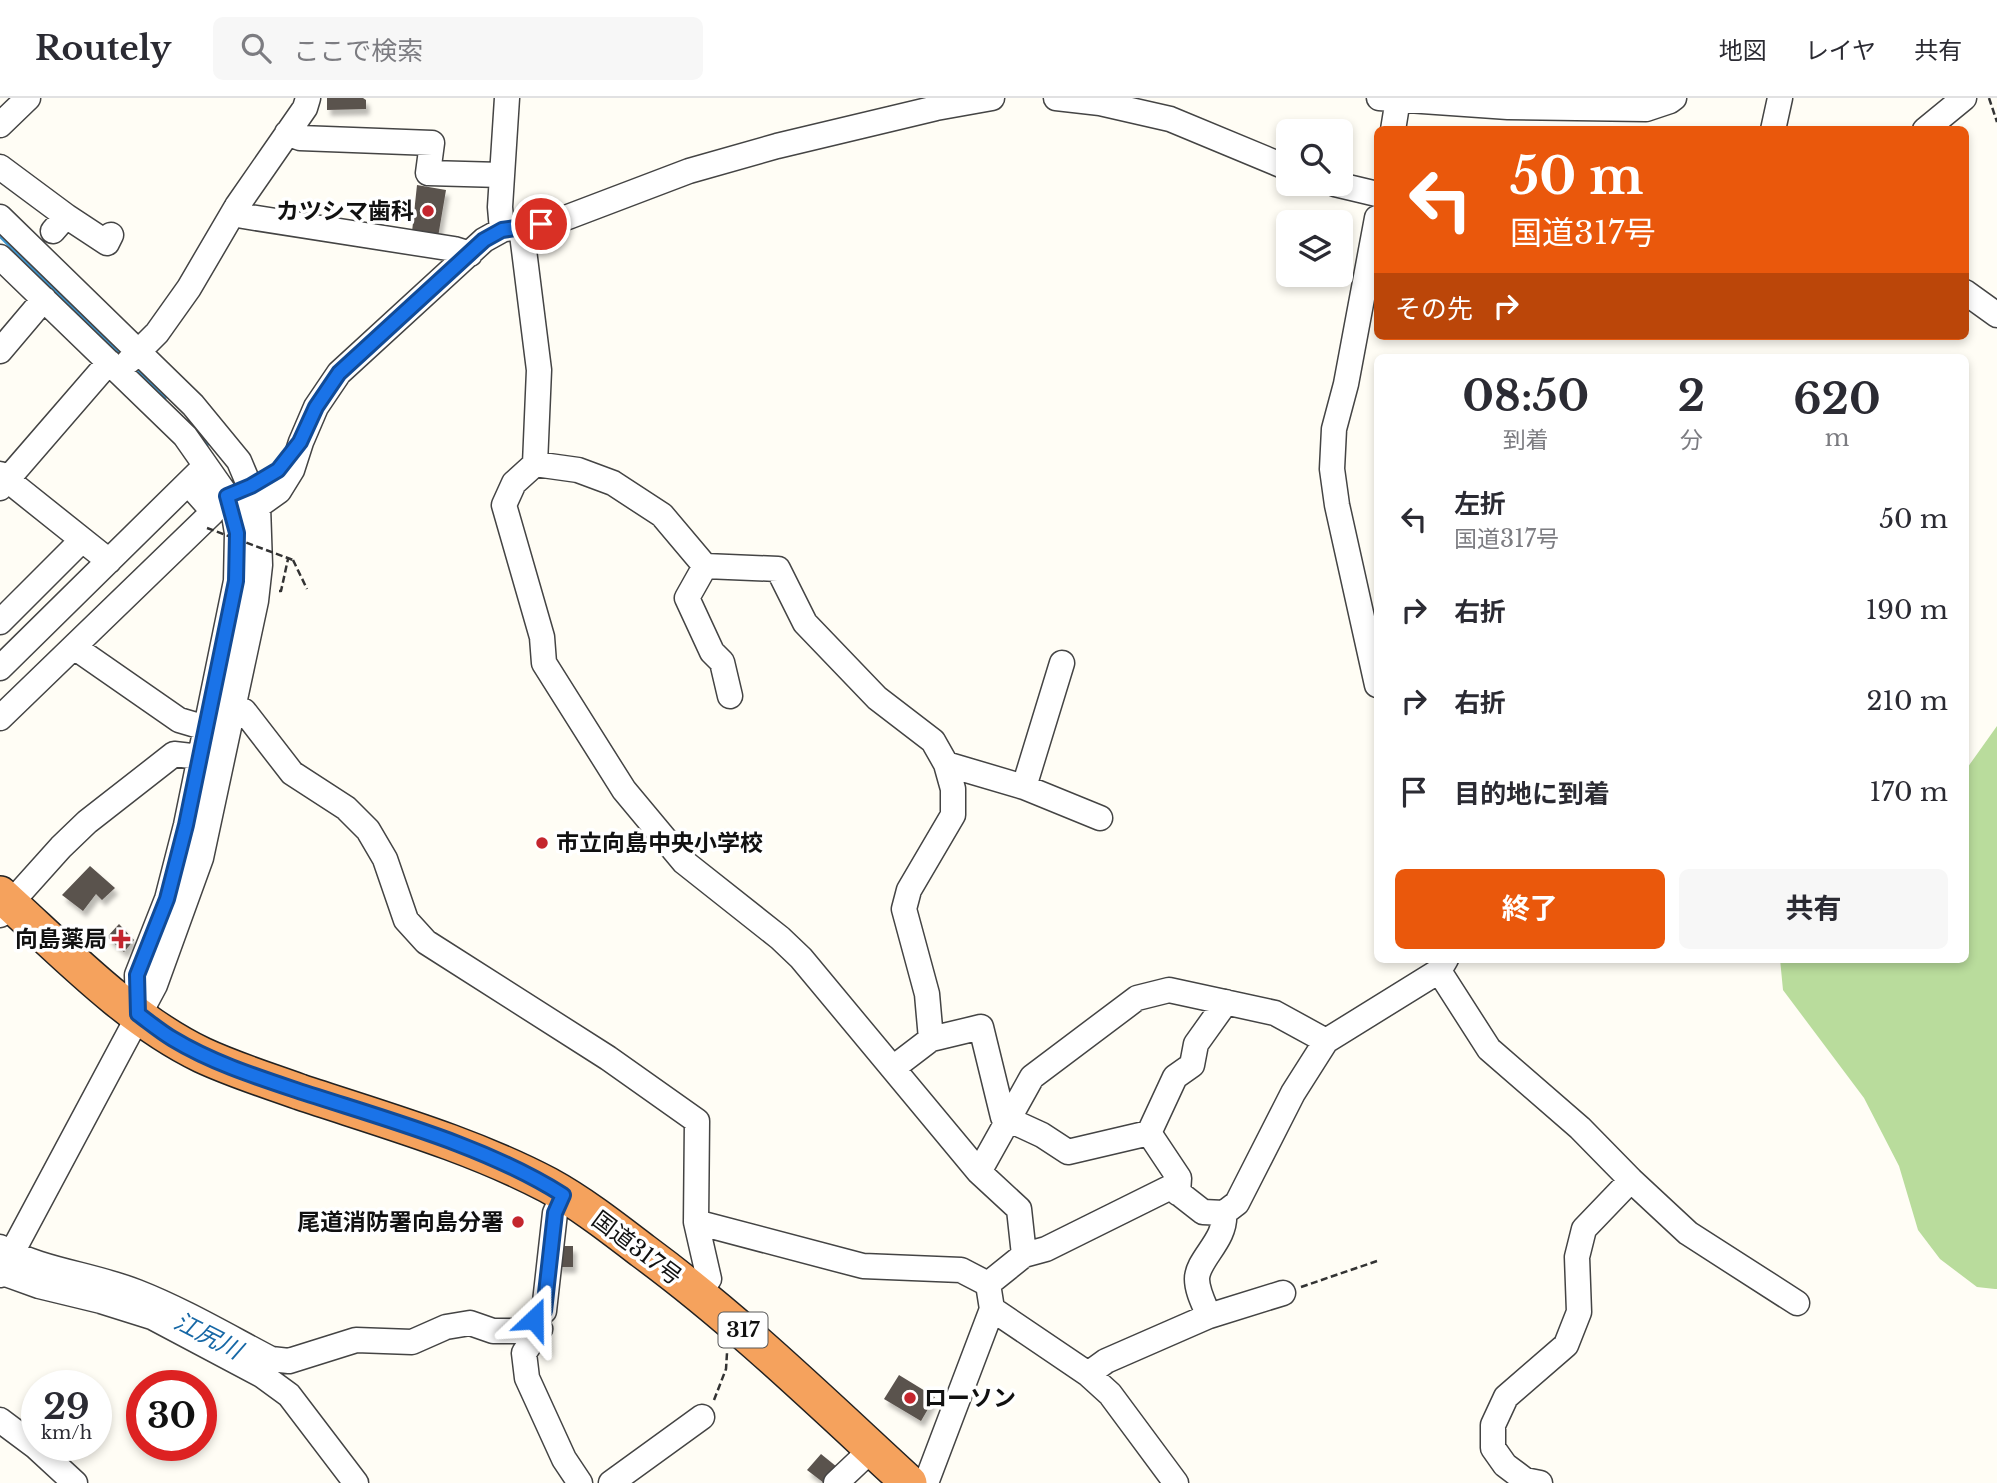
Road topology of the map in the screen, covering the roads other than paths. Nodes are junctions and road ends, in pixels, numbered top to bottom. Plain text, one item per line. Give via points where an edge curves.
1 (27, 98) edge
2 (308, 98) edge
3 (507, 98) edge
4 (992, 98) edge
5 (1056, 98) edge
6 (1674, 98) edge
7 (1780, 98) edge
8 (1964, 98) edge
9 (1389, 99) edge
10 (0, 125) edge
11 (1392, 126) edge
12 (1774, 126) edge
13 (1930, 126) edge
14 (287, 133) junction
15 (1276, 163) edge
16 (0, 167) edge
17 (501, 175) junction
18 (1353, 188) edge
19 (1374, 193) edge
20 (237, 206) junction
21 (0, 217) edge
22 (511, 228) junction
23 (1374, 234) edge
24 (111, 236) dead end
25 (470, 254) junction
26 (0, 257) edge
27 (1969, 295) edge
28 (44, 299) junction
29 (1997, 315) edge
30 (0, 351) edge
31 (138, 351) junction
32 (113, 367) junction
33 (535, 464) junction
34 (205, 465) junction
35 (2, 481) edge
36 (188, 483) junction
37 (254, 496) junction
38 (230, 505) junction
39 (82, 540) junction
40 (109, 561) junction
41 (705, 566) junction
42 (0, 622) edge
43 (74, 648) junction
44 (1062, 663) dead end
45 (0, 668) edge
46 (1374, 672) edge
47 (730, 696) dead end
48 (216, 714) junction
49 (0, 718) edge
50 (200, 758) junction
51 (946, 764) junction
52 (1024, 787) junction
53 (1100, 818) dead end
54 (3, 905) edge
55 (1442, 965) edge
56 (1226, 1002) junction
57 (138, 1014) junction
58 (931, 1039) junction
59 (1325, 1041) junction
60 (893, 1068) junction
61 (1008, 1121) junction
62 (1149, 1133) junction
63 (979, 1172) junction
64 (1631, 1180) junction
65 (1178, 1193) junction
66 (563, 1195) junction
67 (1224, 1213) junction
68 (696, 1222) junction
69 (1024, 1255) junction
70 (4, 1264) edge
71 (988, 1284) junction
72 (1283, 1293) road end
73 (698, 1294) junction
74 (1797, 1303) dead end
75 (992, 1309) junction
76 (1209, 1316) junction
77 (534, 1319) junction
78 (1088, 1374) junction
79 (702, 1417) road end
80 (0, 1420) edge
81 (872, 1449) junction
82 (75, 1483) edge
83 (356, 1483) edge
84 (580, 1483) edge
85 (611, 1483) edge
86 (836, 1483) edge
87 (909, 1483) edge
88 (926, 1483) edge
89 (1176, 1483) edge
90 (1540, 1483) edge

1 - 10 street
2 - 14 street
3 - 17 street
4 - 22 street via 777,146 690,171 560,220
5 - 15 street via 1170,119
6 - 9 street via 1646,109
7 - 12 street
8 - 13 street
9 - 11 street
14 - 17 street via 300,138 432,143 428,173
14 - 20 street
16 - 24 street via 60,224 107,243
17 - 22 street via 500,207
18 - 19 street
20 - 25 street via 243,216
20 - 31 street via 189,288
21 - 31 street
22 - 25 street via 484,240
22 - 33 street via 539,370
23 - 46 street via 1334,429 1332,469
25 - 37 street via 339,373 300,442
26 - 28 street
27 - 29 street
28 - 30 street
28 - 32 street
31 - 32 street
31 - 37 street via 193,405 239,461
32 - 34 street via 185,436
32 - 35 street
33 - 41 street via 578,470 613,483 662,515
33 - 60 street via 514,483 504,505 542,636 544,663 624,790 684,862 801,958
34 - 36 street
34 - 38 street
35 - 39 street
36 - 40 street
36 - 43 street via 212,513
37 - 38 street
37 - 48 street via 260,565 256,601
38 - 48 street via 237,533 236,581
39 - 40 street
39 - 42 street
40 - 45 street
41 - 47 street via 687,598 712,652 722,662
41 - 51 street via 778,569 806,624 877,698 933,741
43 - 48 street via 179,720
43 - 49 street
44 - 52 street
48 - 50 street
48 - 57 street via 201,858 155,985
48 - 68 street via 244,711 292,773 346,808 368,830 385,859 406,920 426,942 608,1058 697,1121
50 - 54 street via 174,754 87,822
50 - 57 street via 167,899 137,975
51 - 52 street
51 - 58 street via 953,789 953,816 909,890 904,909 928,993
52 - 53 street
54 - 57 highway, 国道317号 / 317
55 - 59 street
55 - 64 street via 1489,1049 1580,1128
56 - 59 street via 1275,1013
56 - 61 street via 1169,990 1137,998 1032,1077
56 - 62 street via 1196,1044 1192,1065 1175,1077
57 - 66 highway, 国道317号 / 317 via 172,1039 237,1070 446,1141
57 - 70 street
58 - 60 street
58 - 61 street via 981,1027 1003,1117
59 - 67 street via 1237,1203
60 - 63 street
61 - 62 street via 1068,1152
61 - 63 street
62 - 65 street via 1179,1178
63 - 69 street via 1019,1209
64 - 74 street via 1688,1233
64 - 90 street via 1584,1229 1577,1257 1579,1312 1566,1345 1506,1397 1493,1425 1493,1448 1505,1465 1525,1480
65 - 67 street via 1203,1212
65 - 69 street via 1171,1187
66 - 73 highway, 国道317号 / 317
66 - 77 street via 555,1213 544,1311
67 - 76 street via 1225,1225 1197,1276
68 - 71 street via 863,1266 961,1270
68 - 73 street via 709,1279
69 - 71 street
70 - 77 street via 41,1265 136,1291 271,1359 289,1361 356,1340 412,1342 446,1327 470,1323 493,1331 518,1331
70 - 83 street via 39,1286 152,1317 263,1376 289,1395
71 - 75 street
72 - 76 street
73 - 81 highway, 国道317号 / 317
75 - 78 street
75 - 88 street
76 - 78 street via 1106,1361
77 - 84 street via 540,1329 524,1353 527,1378
78 - 89 street via 1110,1394
79 - 85 street
80 - 82 street
81 - 86 street
81 - 87 highway, 国道317号 / 317

